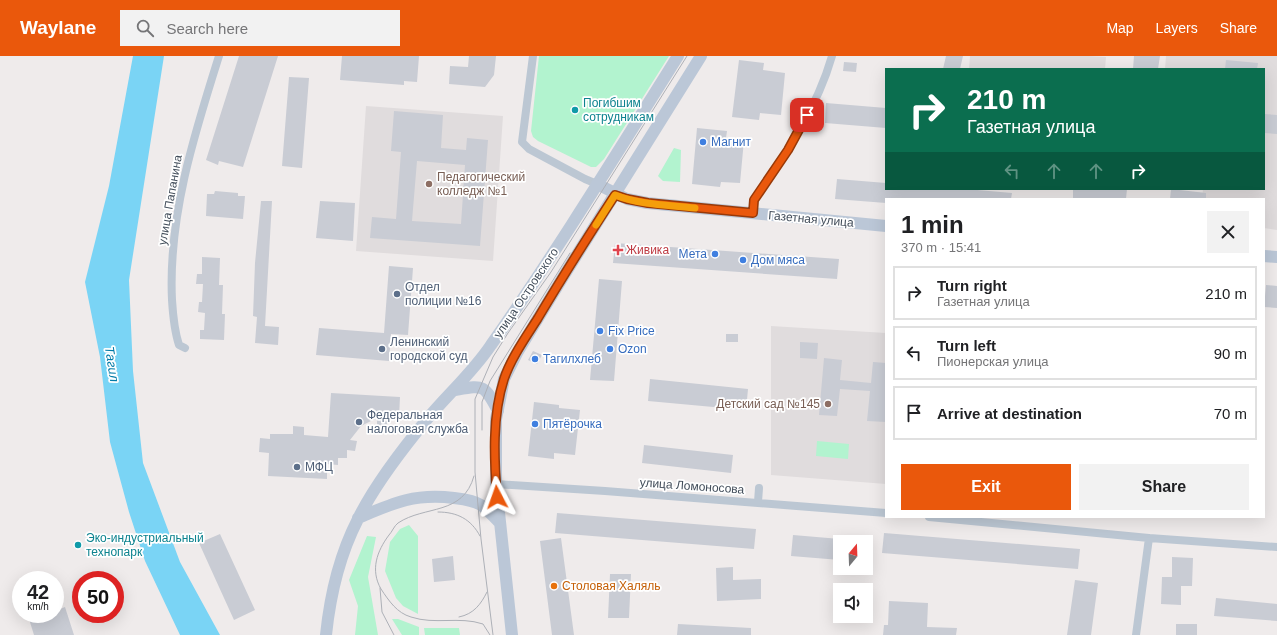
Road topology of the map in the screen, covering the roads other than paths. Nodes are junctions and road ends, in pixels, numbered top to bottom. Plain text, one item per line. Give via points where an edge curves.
1 (219, 56) edge
2 (533, 56) edge
3 (678, 56) edge
4 (701, 56) edge
5 (832, 56) edge
6 (597, 184) junction
7 (615, 195) junction
8 (753, 213) junction
9 (885, 226) edge
10 (1265, 256) edge
11 (1277, 257) edge
12 (185, 348) dead end
13 (455, 390) junction
14 (498, 411) junction
15 (496, 484) junction
16 (759, 488) dead end
17 (758, 502) junction
18 (885, 513) edge
19 (358, 518) junction
20 (939, 518) edge
21 (499, 522) junction
22 (1149, 538) junction
23 (1277, 547) edge
24 (326, 635) edge
25 (512, 635) edge
26 (1136, 635) edge

1 - 12 street, улица Папанина via 184,177 176,224 171,267 174,330 179,345
2 - 6 street via 522,142 529,149
3 - 6 main road, улица Островского
4 - 7 main road, улица Островского
5 - 8 street via 802,128 754,200
6 - 7 main road, Газетная улица
6 - 13 main road, улица Островского via 546,266 477,366
7 - 8 main road, Газетная улица via 648,203
7 - 14 main road, улица Островского via 517,353 504,379
8 - 9 main road, Газетная улица
10 - 11 main road
13 - 14 main road via 478,386 490,396
13 - 19 main road, улица Островского via 428,418 382,479
14 - 15 main road, улица Островского
15 - 17 street, улица Ломоносова
15 - 21 main road, улица Островского
16 - 17 street
17 - 18 street, улица Ломоносова
19 - 21 main road via 391,503 421,496 441,496 478,503
19 - 24 main road, улица Островского via 333,591
20 - 22 street
21 - 25 main road, улица Островского
22 - 23 street
22 - 26 street

